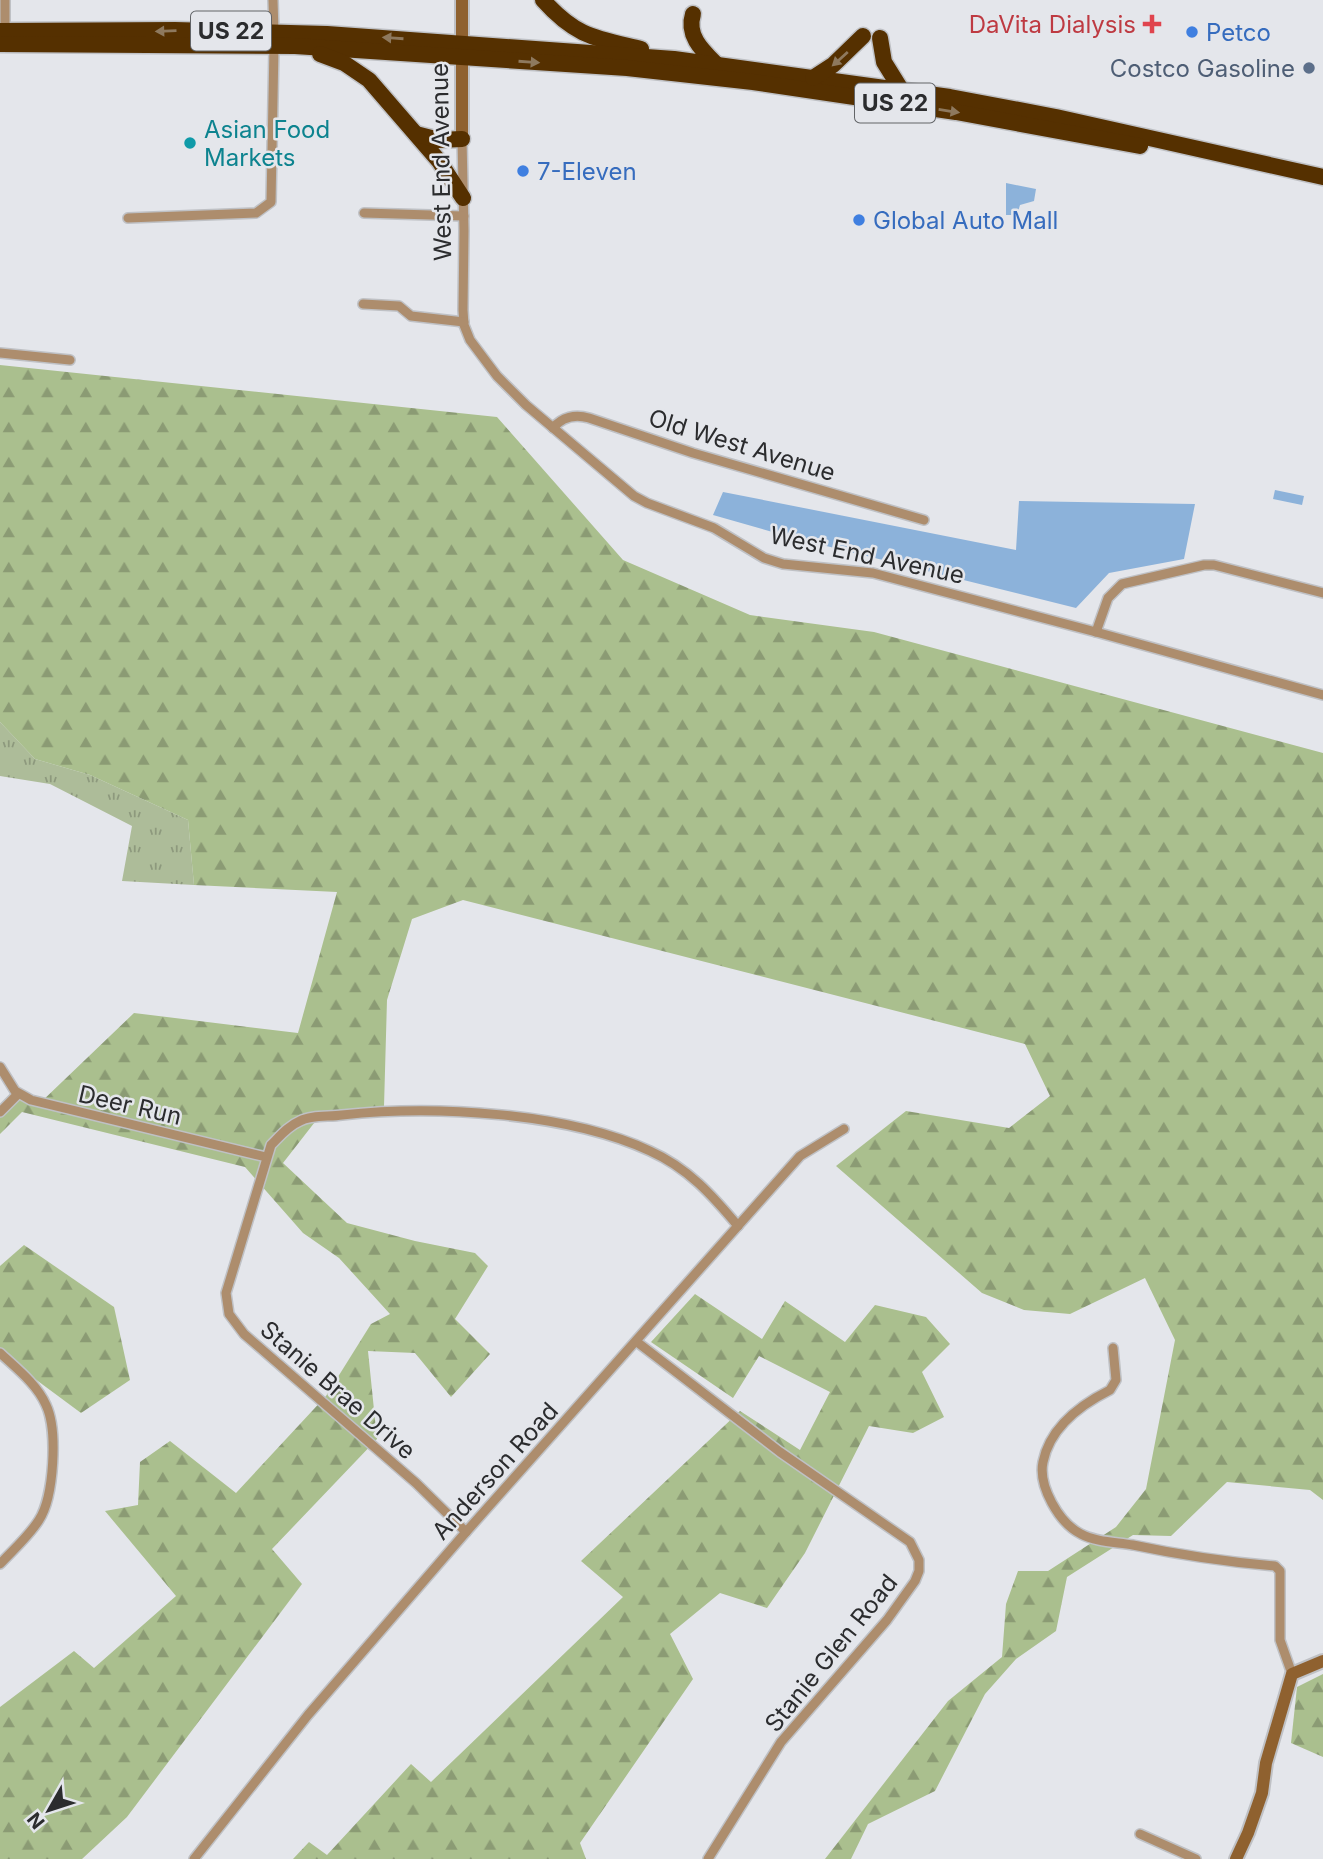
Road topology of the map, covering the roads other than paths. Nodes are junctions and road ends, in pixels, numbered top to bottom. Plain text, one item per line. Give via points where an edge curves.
1 (5, 0) edge
2 (273, 0) edge
3 (463, 0) edge
4 (544, 0) edge
5 (693, 14) dead end
6 (2, 35) edge
7 (863, 36) dead end
8 (880, 38) dead end
9 (274, 39) junction
10 (295, 46) junction
11 (461, 50) junction
12 (674, 59) junction
13 (717, 65) junction
14 (813, 78) junction
15 (902, 91) junction
16 (416, 134) junction
17 (461, 139) junction
18 (1323, 177) edge
19 (1323, 187) edge
20 (463, 198) junction
21 (364, 213) dead end
22 (464, 216) junction
23 (128, 218) dead end
24 (363, 304) dead end
25 (464, 322) junction
26 (0, 353) edge
27 (70, 360) dead end
28 (553, 428) junction
29 (924, 520) dead end
30 (1323, 593) edge
31 (1097, 632) junction
32 (1323, 695) edge
33 (0, 1067) edge
34 (18, 1094) junction
35 (0, 1112) edge
36 (844, 1129) dead end
37 (266, 1157) junction
38 (738, 1226) junction
39 (637, 1342) junction
40 (1113, 1348) dead end
41 (0, 1353) edge
42 (466, 1532) junction
43 (0, 1564) edge
44 (1323, 1661) edge
45 (1292, 1674) junction
46 (1140, 1834) dead end
47 (194, 1859) edge
48 (708, 1859) edge
49 (1196, 1859) edge
50 (1236, 1859) edge

1 - 6 street
2 - 9 street
3 - 11 street, West End Avenue
4 - 12 highway via 566,23 591,37
5 - 13 highway via 693,35
6 - 9 highway, US 22
7 -> 14 highway via 834,65
8 - 15 highway via 884,62
9 - 10 highway, US 22
11 -> 9 highway, US 22
9 - 23 street via 271,202 256,213
10 - 11 highway, US 22
10 - 16 highway via 337,59 362,73
11 - 12 highway, US 22
11 - 17 street, West End Avenue
11 -> 19 highway, US 22 via 754,82 943,110 1182,154
12 - 13 highway, US 22
13 - 14 highway, US 22
14 - 15 highway, US 22
15 - 18 highway, US 22 via 1056,117
16 - 17 highway
16 - 20 highway
17 - 20 street, West End Avenue
20 - 22 street, West End Avenue
21 - 22 street
22 - 25 street, West End Avenue
24 - 25 street via 399,306 411,316
25 - 28 street, West End Avenue via 470,340 497,376
26 - 27 street
28 - 29 street, Old West Avenue via 570,417 589,418
28 - 31 street, West End Avenue via 634,496 714,528 764,558 873,573
30 - 31 street via 1204,565 1122,584 1108,598
31 - 32 street, West End Avenue
33 - 34 street
34 - 35 street
34 - 37 street, Deer Run via 66,1110
36 - 38 street, Anderson Road via 800,1156
37 - 38 street, Stanie Brae Drive via 284,1131 304,1119 412,1110 533,1119 610,1136 658,1155 693,1176
37 - 42 street, Stanie Brae Drive via 226,1293 229,1314 273,1361 416,1483
38 - 39 street, Anderson Road
39 - 42 street, Anderson Road
39 - 48 street, Stanie Glen Road via 780,1452 909,1542 919,1560 915,1581 781,1742
40 - 45 street via 1114,1385 1060,1426 1044,1458 1043,1478 1050,1499 1071,1528 1090,1538 1182,1556 1275,1566 1280,1571 1280,1640
41 - 43 street via 45,1402 52,1444 48,1500 40,1520
42 - 47 street, Anderson Road via 308,1714
44 - 45 street
45 - 50 street via 1262,1793
46 - 49 street

